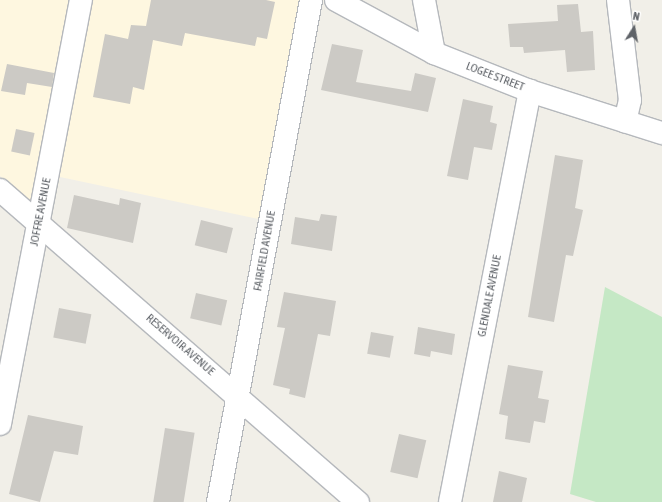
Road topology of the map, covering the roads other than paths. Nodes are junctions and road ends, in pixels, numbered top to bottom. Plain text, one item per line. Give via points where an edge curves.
1 (81, 0) edge
2 (311, 0) edge
3 (336, 0) edge
4 (424, 0) edge
5 (618, 0) edge
6 (434, 53) junction
7 (530, 91) junction
8 (625, 121) junction
9 (662, 133) edge
10 (0, 190) edge
11 (39, 224) junction
12 (238, 395) junction
13 (0, 424) edge
14 (218, 502) edge
15 (358, 502) edge
16 (450, 502) edge

1 - 11 street, JOFFRE AVENUE
2 - 12 street, FAIRFIELD AVENUE
3 - 6 street, LOGEE STREET
4 - 6 street
5 - 8 street via 630,100
6 - 7 street, LOGEE STREET
7 - 8 street, LOGEE STREET
7 - 16 street, GLENDALE AVENUE
8 - 9 street, LOGEE STREET
10 - 11 street, RESERVOIR AVENUE
11 - 12 street, RESERVOIR AVENUE
11 - 13 street, JOFFRE AVENUE
12 - 14 street, FAIRFIELD AVENUE
12 - 15 street, RESERVOIR AVENUE

